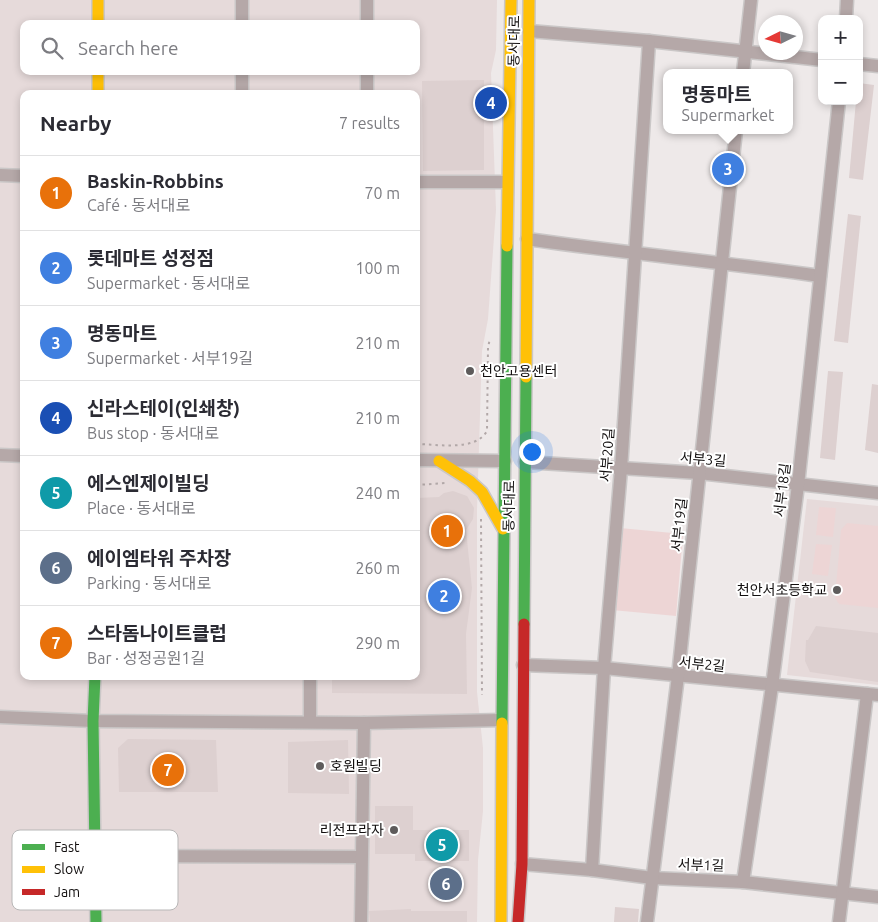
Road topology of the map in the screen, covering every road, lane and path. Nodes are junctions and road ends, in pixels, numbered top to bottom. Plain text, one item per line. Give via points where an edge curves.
1 (98, 0) edge
2 (242, 0) edge
3 (368, 0) edge
4 (512, 0) edge
5 (529, 0) edge
6 (751, 0) edge
7 (847, 0) edge
8 (846, 15) edge
9 (98, 20) edge
10 (242, 20) edge
11 (367, 20) edge
12 (529, 31) junction
13 (649, 41) junction
14 (746, 52) junction
15 (818, 60) edge
16 (863, 64) edge
17 (878, 66) edge
18 (744, 69) edge
19 (98, 75) edge
20 (242, 75) edge
21 (367, 75) edge
22 (98, 90) edge
23 (242, 90) edge
24 (367, 90) edge
25 (839, 105) edge
26 (736, 134) edge
27 (0, 175) edge
28 (20, 176) edge
29 (420, 182) edge
30 (507, 182) junction
31 (527, 239) junction
32 (635, 255) junction
33 (721, 262) junction
34 (820, 276) junction
35 (492, 331) dead end
36 (420, 444) edge
37 (0, 455) edge
38 (20, 456) edge
39 (420, 460) edge
40 (439, 461) junction
41 (505, 461) junction
42 (524, 462) junction
43 (621, 469) junction
44 (699, 473) junction
45 (448, 482) dead end
46 (798, 484) junction
47 (420, 485) edge
48 (878, 493) edge
49 (481, 512) dead end
50 (503, 529) junction
51 (523, 665) junction
52 (604, 668) junction
53 (678, 676) junction
54 (96, 680) edge
55 (310, 680) edge
56 (772, 686) junction
57 (482, 694) dead end
58 (872, 695) edge
59 (0, 717) edge
60 (501, 720) junction
61 (93, 721) junction
62 (310, 722) junction
63 (364, 723) junction
64 (96, 830) edge
65 (178, 856) edge
66 (361, 857) junction
67 (522, 864) junction
68 (592, 870) junction
69 (652, 878) junction
70 (743, 882) junction
71 (842, 893) junction
72 (878, 897) edge
73 (361, 922) edge
74 (501, 922) edge
75 (518, 922) edge
76 (647, 922) edge
77 (840, 922) edge

1 - 9 main road
2 - 10 street
3 - 11 street
4 - 30 main road, 동서대로
5 - 12 main road, 동서대로
6 - 14 street
7 - 8 street
12 - 13 street
12 - 31 main road, 동서대로
13 - 14 street
13 - 32 street, 서부20길
14 - 15 street
14 - 18 street
16 - 17 street
19 - 22 main road
20 - 23 street
21 - 24 street
25 - 34 street, 서부18길
26 - 33 street, 서부19길
27 - 28 street
29 - 30 street
30 - 41 main road, 동서대로
31 - 32 street
31 - 42 main road, 동서대로
32 - 33 street
32 - 43 street, 서부20길
33 - 34 street
33 - 44 street, 서부19길
34 - 46 street, 서부18길
35 - 36 path via 488,348 487,431 484,437 474,443
37 - 38 street
39 - 40 street
40 - 41 street
40 - 50 main road via 482,492
41 - 42 main road
41 - 50 main road, 동서대로
42 - 43 street, 서부3길
42 - 51 main road, 동서대로
43 - 44 street, 서부3길
43 - 52 street, 서부20길
44 - 46 street, 서부3길
44 - 53 street, 서부19길
45 - 47 path
46 - 48 street, 서부3길
46 - 56 street, 서부18길
49 - 57 path
50 - 60 main road, 동서대로
51 - 52 street, 서부2길
51 - 67 main road, 동서대로
52 - 53 street, 서부2길
52 - 68 street, 서부20길
53 - 56 street, 서부2길
53 - 69 street, 서부19길
54 - 61 main road
55 - 62 street
56 - 58 street, 서부2길
56 - 70 street, 서부18길
58 - 71 street
59 - 61 street
60 - 63 street
60 - 74 main road, 동서대로
61 - 62 street
61 - 64 main road
62 - 63 street
63 - 66 street
65 - 66 street
66 - 73 street
67 - 68 street, 서부1길
67 - 75 main road, 동서대로
68 - 69 street, 서부1길
69 - 70 street, 서부1길
69 - 76 street, 서부19길
70 - 71 street, 서부1길
71 - 72 street, 서부1길
71 - 77 street

